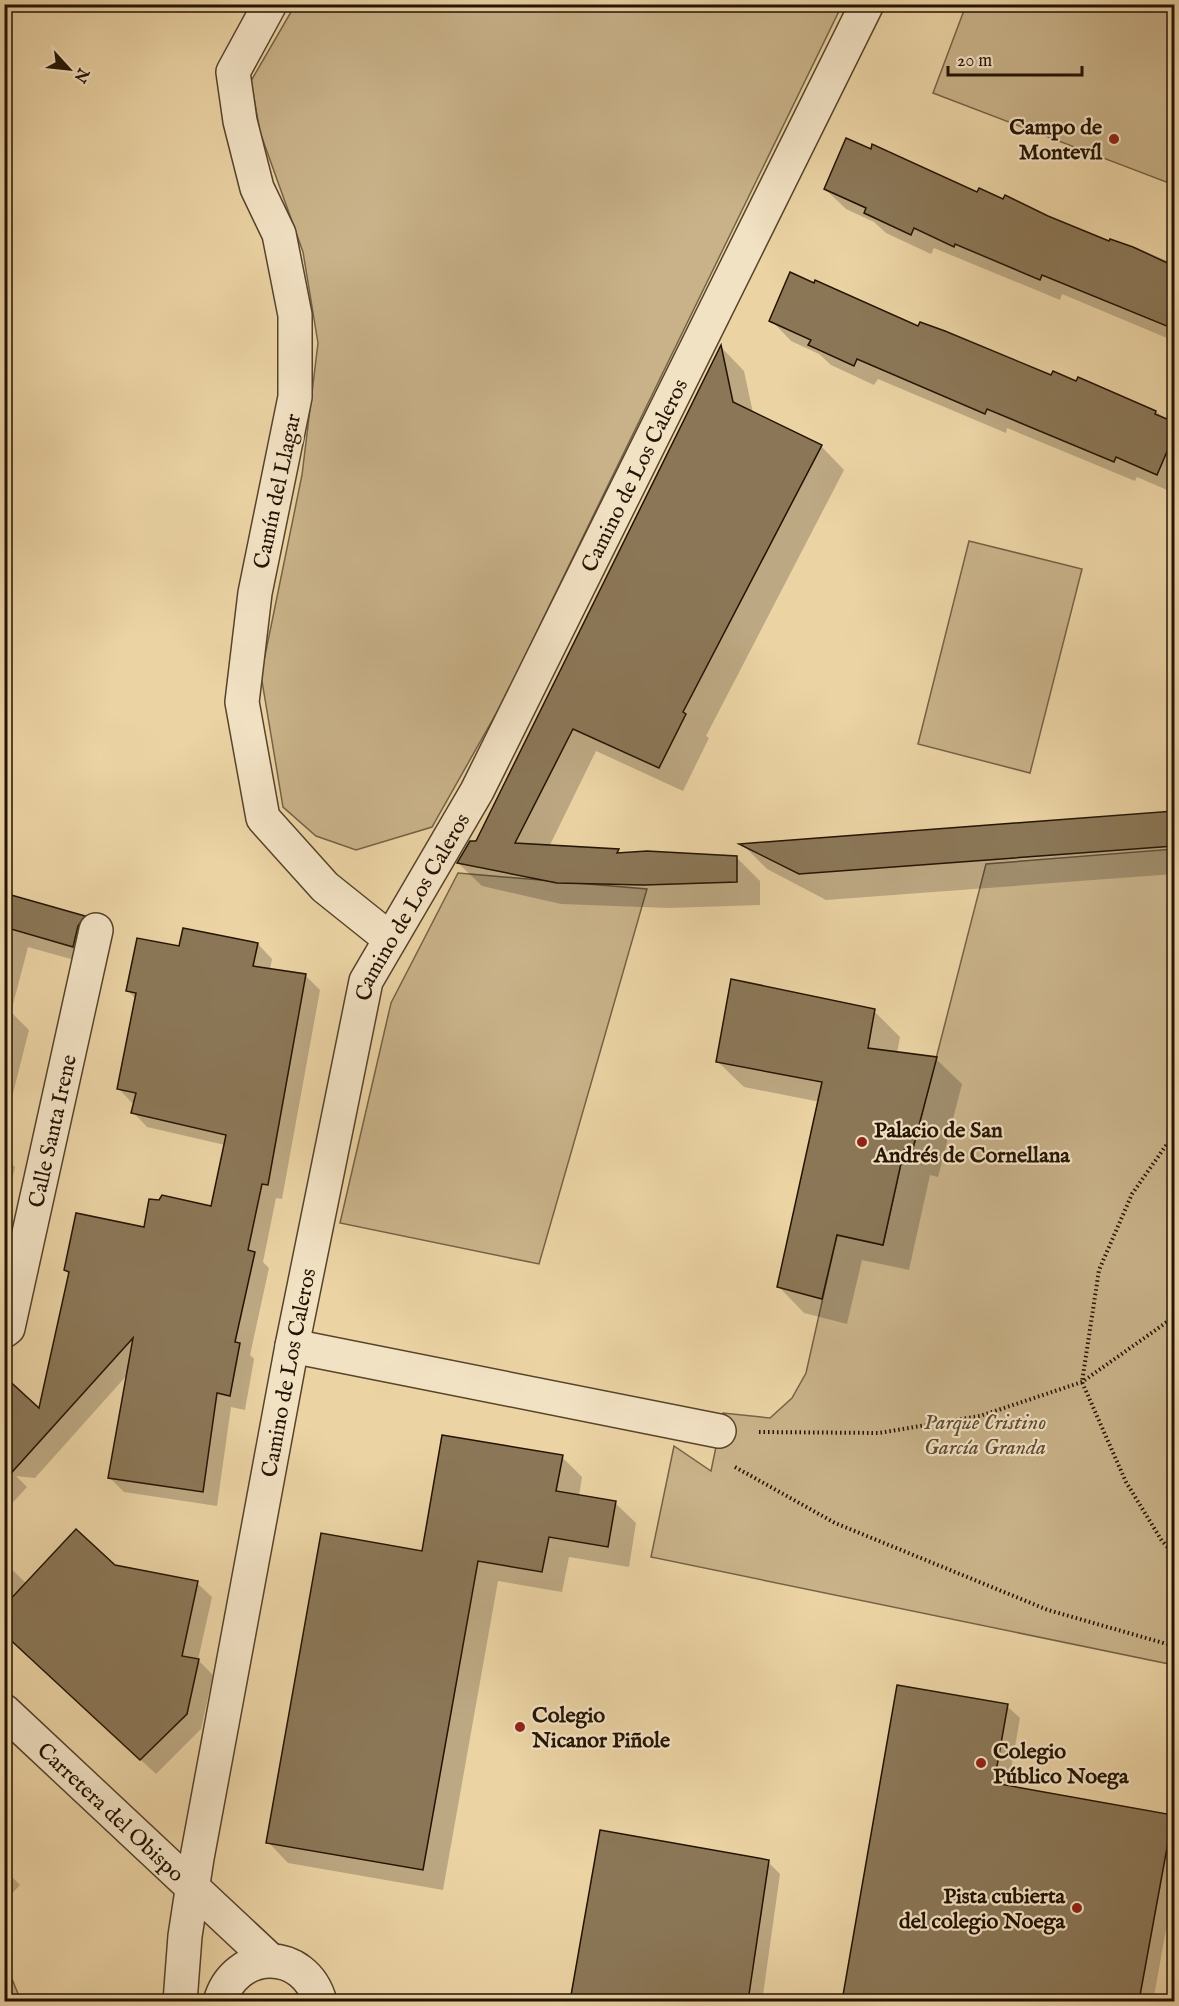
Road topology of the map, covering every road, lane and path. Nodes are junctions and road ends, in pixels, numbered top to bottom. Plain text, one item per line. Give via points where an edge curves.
1 (270, 4) edge
2 (867, 4) edge
3 (96, 930) dead end
4 (390, 939) junction
5 (1174, 1134) edge
6 (1174, 1317) edge
7 (4, 1331) edge
8 (292, 1346) junction
9 (1082, 1382) junction
10 (719, 1431) junction
11 (1174, 1554) edge
12 (1174, 1646) edge
13 (4, 1711) edge
14 (191, 1890) junction
15 (185, 1936) junction
16 (270, 1960) junction
17 (220, 1999) edge
18 (180, 2001) edge
19 (320, 2001) edge

1 - 4 street, Camín del Llagar via 233,72 240,121 257,188 279,234 295,315 295,397 255,593 242,702 263,818 326,887
2 - 4 street, Camino de Los Caleros via 477,791
3 - 7 street, Calle Santa Irene via 11,1316
4 - 8 street, Camino de Los Caleros via 366,981
5 - 9 path via 1131,1194 1099,1270
6 - 9 path
8 - 10 street
8 - 14 street, Camino de Los Caleros
9 - 10 path via 980,1416 879,1433
9 - 11 path via 1126,1482
10 - 12 path via 732,1466 833,1522 1048,1610
13 - 14 street, Carretera del Obispo
14 - 15 street, Carretera del Obispo
14 - 16 street, Carretera del Obispo
15 - 17 street
15 - 18 street, Carretera del Obispo
16 - 17 street via 252,1963 238,1972
16 - 19 street via 302,1971

